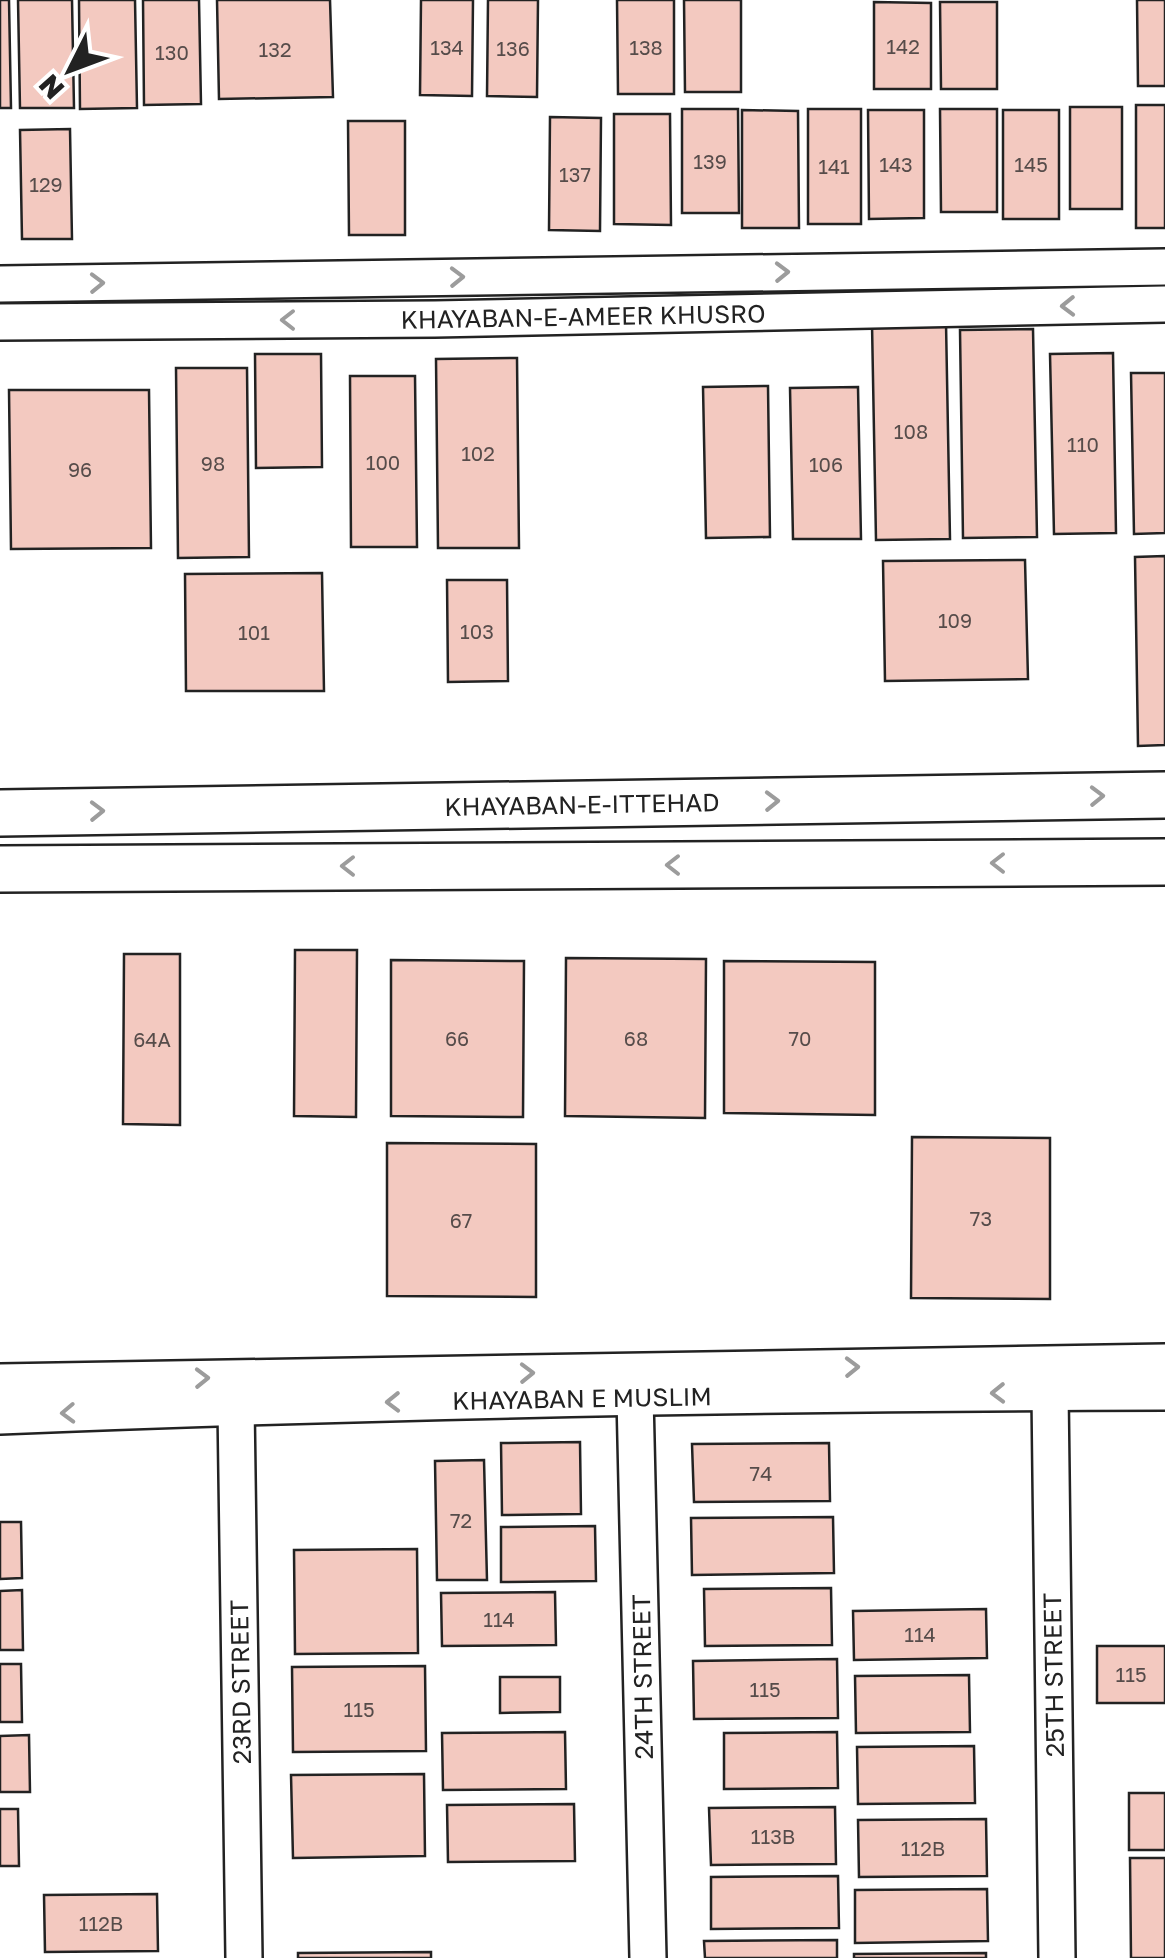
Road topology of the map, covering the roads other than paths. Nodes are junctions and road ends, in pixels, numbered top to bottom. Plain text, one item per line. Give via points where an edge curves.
1 (1165, 266) edge
2 (410, 278) junction
3 (340, 279) junction
4 (0, 284) edge
5 (1165, 304) edge
6 (413, 319) junction
7 (335, 320) junction
8 (0, 322) edge
9 (1165, 795) edge
10 (0, 813) edge
11 (1165, 862) edge
12 (0, 868) edge
13 (1165, 1362) edge
14 (0, 1382) edge
15 (442, 1387) junction
16 (1050, 1392) junction
17 (1165, 1392) edge
18 (635, 1396) junction
19 (236, 1406) junction
20 (0, 1416) edge
21 (244, 1958) edge
22 (648, 1958) edge
23 (1057, 1958) edge

2 -> 1 street, KHAYABAN-E-AMEER KHUSRO
2 - 3 street, KHAYABAN-E-AMEER KHUSRO
2 - 6 street via 398,282 390,300 400,316
4 -> 3 street, KHAYABAN-E-AMEER KHUSRO
3 - 7 street via 353,302
5 -> 6 street, KHAYABAN-E-AMEER KHUSRO
6 - 7 street, KHAYABAN-E-AMEER KHUSRO
7 -> 8 street, KHAYABAN-E-AMEER KHUSRO
10 -> 9 main road, KHAYABAN-E-ITTEHAD
11 -> 12 main road
15 -> 13 street, KHAYABAN E MUSLIM
14 -> 15 street, KHAYABAN E MUSLIM
15 - 18 street, KHAYABAN E MUSLIM
15 -> 19 street, KHAYABAN E MUSLIM
16 - 17 street, KHAYABAN E MUSLIM
16 -> 18 street, KHAYABAN E MUSLIM
16 - 23 street, 25TH STREET
18 - 22 street, 24TH STREET
19 -> 20 street, KHAYABAN E MUSLIM
19 - 21 street, 23RD STREET

